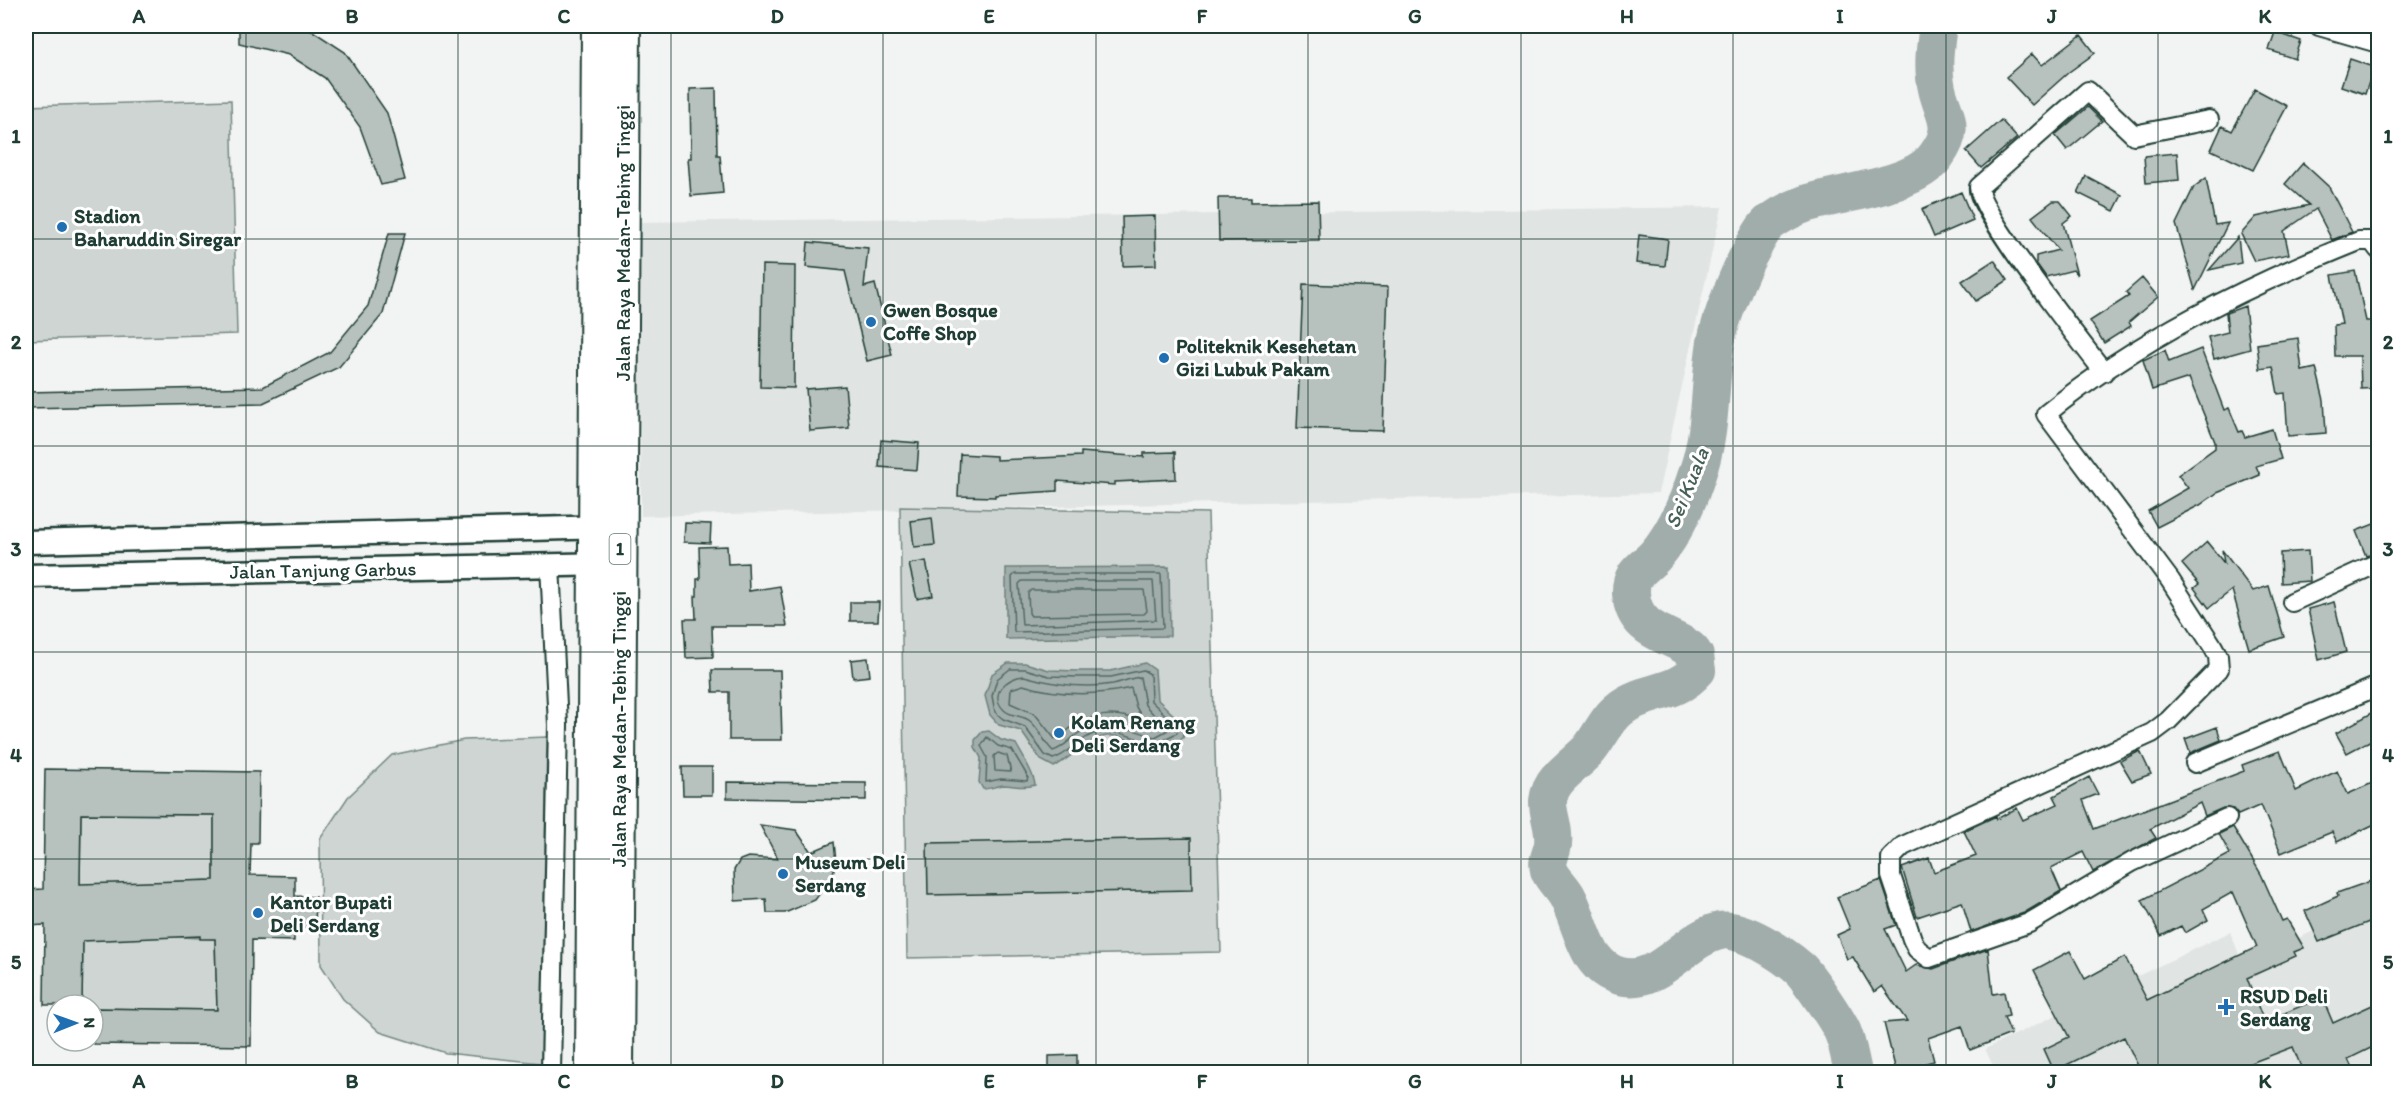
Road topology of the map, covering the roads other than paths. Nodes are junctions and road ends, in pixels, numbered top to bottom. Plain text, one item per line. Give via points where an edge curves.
1 (597, 26) edge
2 (625, 26) edge
3 (2319, 26) edge
4 (2379, 43) edge
5 (2209, 120) dead end
6 (2373, 244) edge
7 (2104, 372) junction
8 (606, 527) junction
9 (26, 542) edge
10 (2379, 563) edge
11 (606, 564) junction
12 (550, 566) junction
13 (26, 576) edge
14 (2292, 602) dead end
15 (2379, 686) edge
16 (2195, 763) dead end
17 (2227, 818) dead end
18 (551, 1072) edge
19 (591, 1072) edge
20 (618, 1072) edge

1 - 8 highway, Jalan Raya Medan-Tebing Tinggi / 1
2 - 8 highway, Jalan Raya Medan-Tebing Tinggi / 1
3 - 4 street
5 - 7 street via 2134,135 2088,91 1978,187 1978,196 2007,242
6 - 7 street via 2331,252 2197,315
7 - 17 street via 2046,414 2170,580 2212,645 2219,669 2152,733 1903,846 1891,858 1891,876 1912,939 1929,958 2029,923 2132,862
8 - 9 street, Jalan Tanjung Garbus
8 - 11 highway, Jalan Raya Medan-Tebing Tinggi / 1
10 - 14 street
11 - 12 street, Jalan Tanjung Garbus
11 - 19 highway, Jalan Raya Medan-Tebing Tinggi / 1
11 - 20 highway, Jalan Raya Medan-Tebing Tinggi / 1
12 - 13 street, Jalan Tanjung Garbus
12 - 18 street via 558,725
15 - 16 street

